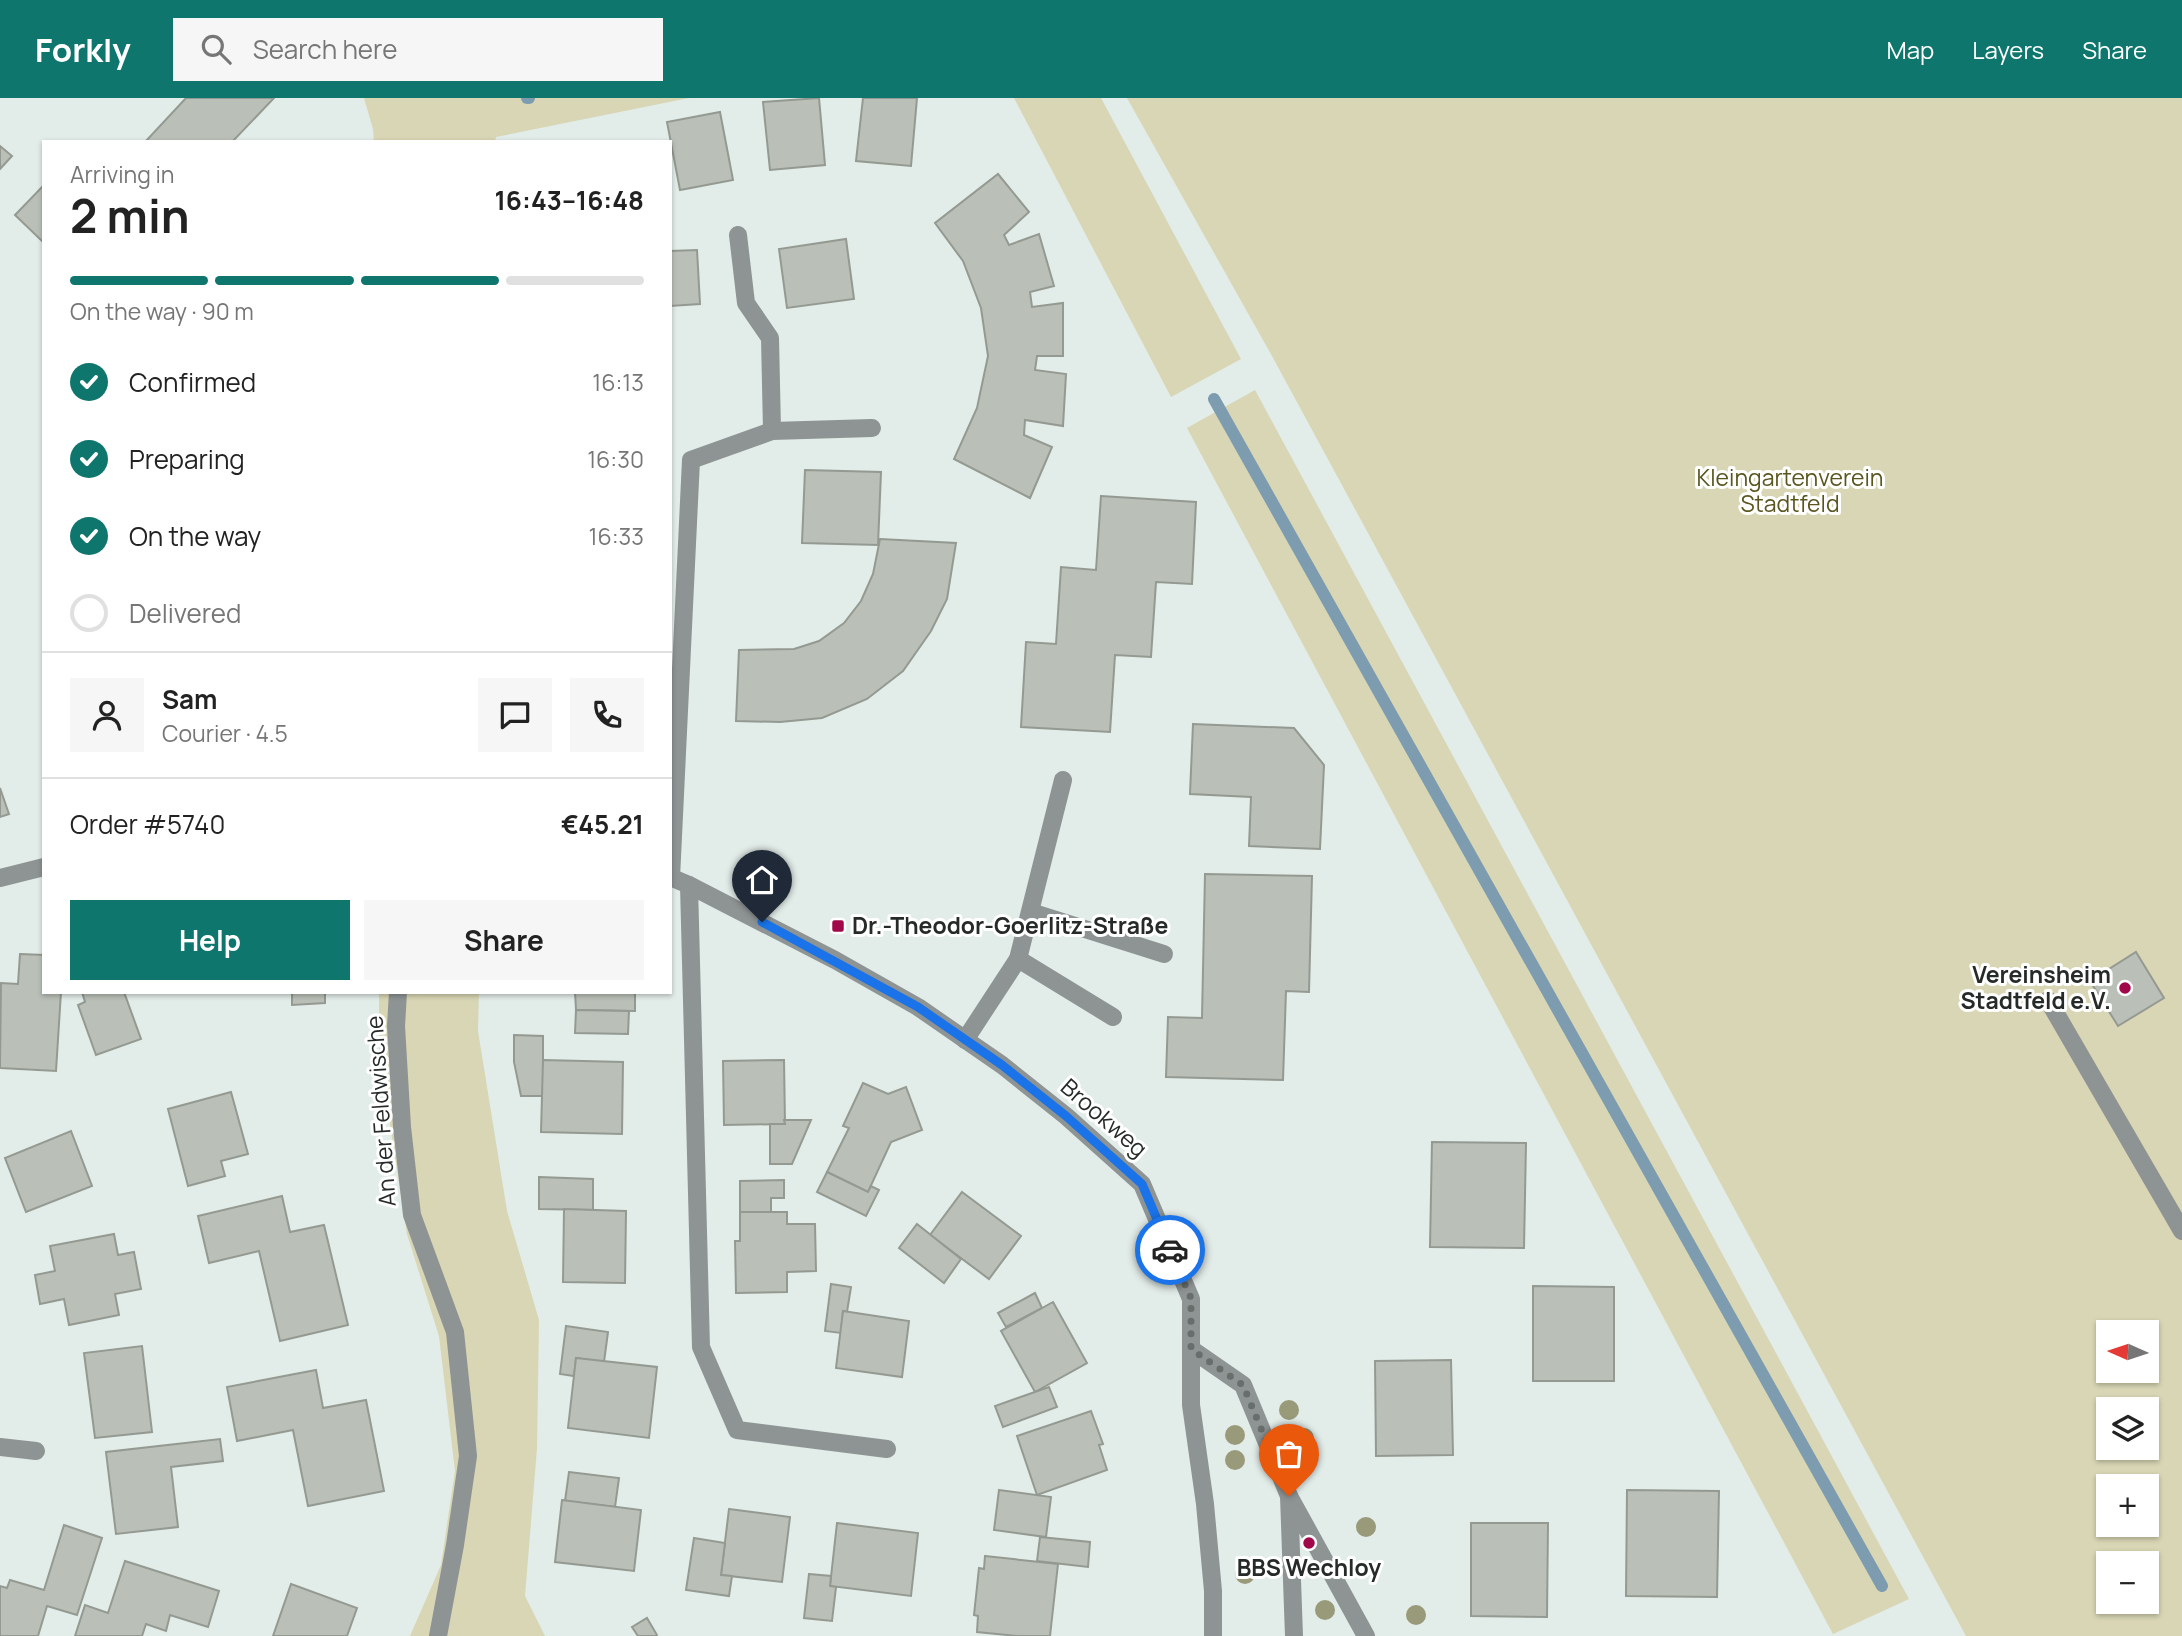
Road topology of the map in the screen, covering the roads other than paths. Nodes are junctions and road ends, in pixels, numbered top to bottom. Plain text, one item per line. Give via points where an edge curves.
1 (738, 235) dead end
2 (872, 428) dead end
3 (772, 431) junction
4 (1063, 780) dead end
5 (672, 856) edge
6 (42, 868) edge
7 (672, 877) edge
8 (0, 878) edge
9 (689, 885) junction
10 (1031, 912) junction
11 (1164, 954) dead end
12 (1018, 959) junction
13 (398, 994) edge
14 (2048, 1000) dead end
15 (1113, 1017) dead end
16 (965, 1040) junction
17 (2182, 1231) edge
18 (1191, 1349) junction
19 (0, 1447) edge
20 (887, 1449) dead end
21 (36, 1451) dead end
22 (1289, 1496) junction
23 (438, 1636) edge
24 (1213, 1636) edge
25 (1294, 1636) edge
26 (1366, 1636) edge

1 - 3 street via 746,303 770,338
2 - 3 street
3 - 5 street via 691,460
4 - 10 street
6 - 8 street
7 - 9 street, Brookweg
9 - 16 street, Brookweg via 844,965
9 - 20 street via 701,1348 737,1430
10 - 11 street
10 - 12 street
12 - 15 street
12 - 16 street
13 - 23 street, An der Feldwische via 402,1127 412,1214 455,1332 468,1456
14 - 17 street
16 - 18 street, Brookweg via 1066,1116 1142,1184 1191,1298
18 - 22 street via 1243,1385
18 - 24 street, Brookweg via 1191,1405 1210,1554
19 - 21 street
22 - 25 street
22 - 26 street

